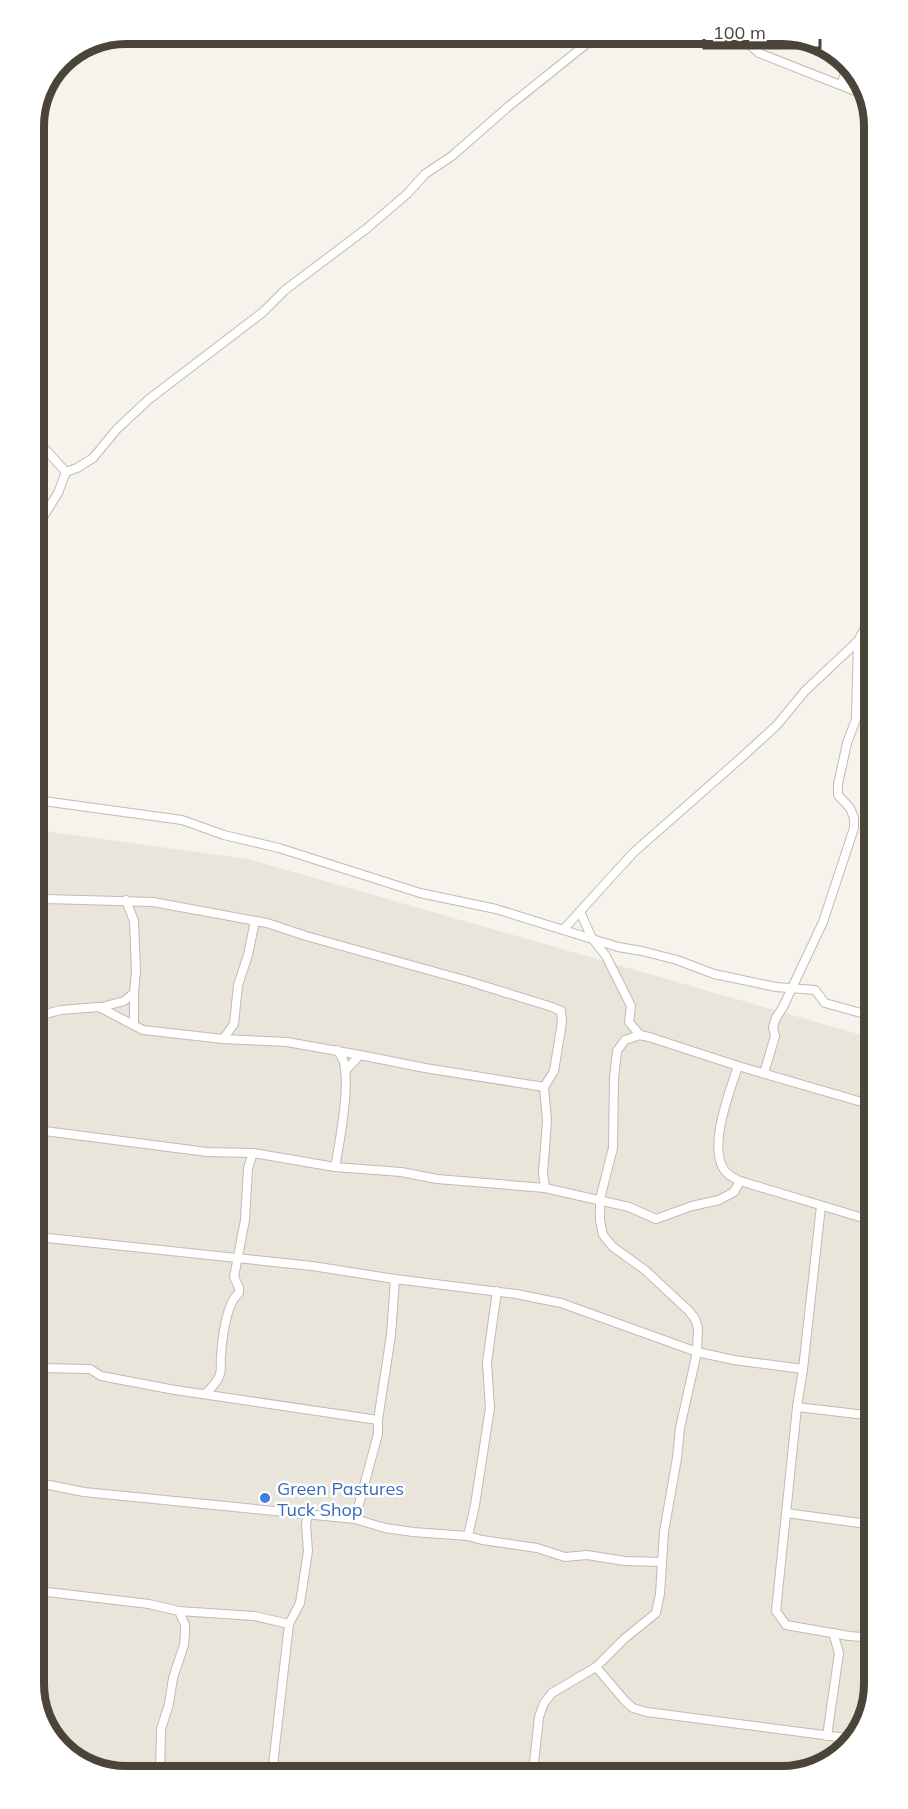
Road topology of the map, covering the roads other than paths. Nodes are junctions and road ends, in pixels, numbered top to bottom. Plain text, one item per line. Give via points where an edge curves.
1 (586, 44) edge
2 (750, 44) edge
3 (845, 73) edge
4 (841, 85) junction
5 (857, 91) edge
6 (44, 449) edge
7 (66, 472) junction
8 (44, 516) edge
9 (864, 630) edge
10 (858, 641) junction
11 (44, 801) edge
12 (44, 900) edge
13 (126, 900) junction
14 (147, 901) junction
15 (580, 912) junction
16 (134, 917) junction
17 (255, 921) junction
18 (563, 930) junction
19 (592, 938) junction
20 (792, 989) junction
21 (134, 993) junction
22 (99, 1007) junction
23 (44, 1014) edge
24 (864, 1014) edge
25 (629, 1022) junction
26 (134, 1025) junction
27 (640, 1035) junction
28 (223, 1039) junction
29 (625, 1040) junction
30 (337, 1050) junction
31 (360, 1054) junction
32 (738, 1066) junction
33 (345, 1071) junction
34 (764, 1073) junction
35 (544, 1087) junction
36 (864, 1102) edge
37 (44, 1131) edge
38 (253, 1153) junction
39 (335, 1167) junction
40 (740, 1181) junction
41 (545, 1188) junction
42 (600, 1199) junction
43 (821, 1206) junction
44 (864, 1218) edge
45 (44, 1238) edge
46 (236, 1259) junction
47 (395, 1279) junction
48 (498, 1291) junction
49 (697, 1352) junction
50 (44, 1368) edge
51 (803, 1369) junction
52 (206, 1393) junction
53 (797, 1407) junction
54 (864, 1415) edge
55 (378, 1420) junction
56 (44, 1484) edge
57 (786, 1513) junction
58 (308, 1514) junction
59 (355, 1519) junction
60 (864, 1524) edge
61 (468, 1536) junction
62 (662, 1562) junction
63 (44, 1592) edge
64 (179, 1611) junction
65 (289, 1624) junction
66 (833, 1633) junction
67 (864, 1637) edge
68 (596, 1667) junction
69 (827, 1736) junction
70 (844, 1738) edge
71 (160, 1765) edge
72 (273, 1765) edge
73 (534, 1766) edge

1 - 7 street via 425,174 408,194 366,229 148,400 93,458
2 - 4 street via 759,53
3 - 4 street
4 - 5 street
6 - 7 street
7 - 8 street
9 - 10 street
10 - 15 street via 742,758 633,853
10 - 20 street via 856,719 838,784 838,795 850,808 854,828 823,922
11 - 18 street via 182,820 420,893 496,909
12 - 13 street
13 - 14 street
13 - 16 street
14 - 16 street
14 - 17 street
15 - 18 street
15 - 19 street
16 - 21 street
17 - 28 street via 238,985 234,1024
17 - 35 street via 561,1011 554,1071
18 - 19 street
19 - 20 street via 714,974
19 - 25 street via 627,996 631,1006
20 - 24 street via 815,990 825,1003
20 - 34 street via 776,1018 776,1036
21 - 22 street via 123,1001
21 - 26 street
22 - 23 street
22 - 26 street
25 - 27 street
25 - 29 street
26 - 28 street via 143,1030
27 - 29 street
27 - 32 street
28 - 30 street via 287,1042
29 - 42 street via 617,1051 613,1148
30 - 31 street
30 - 33 street
31 - 33 street
31 - 35 street
32 - 34 street
32 - 40 street via 719,1137 719,1159 724,1170
33 - 39 street
34 - 36 street
35 - 41 street
37 - 38 street via 207,1152
38 - 39 street
38 - 46 street
39 - 41 street
40 - 42 street via 734,1192 719,1200 656,1219
40 - 43 street
41 - 42 street
42 - 49 street via 603,1235 689,1311 698,1328
43 - 44 street
43 - 51 street
45 - 46 street
46 - 47 street
46 - 52 street via 234,1277 239,1288 228,1312 220,1374
47 - 48 street
47 - 55 street
48 - 49 street via 561,1303
48 - 61 street via 486,1362 490,1408
49 - 51 street
49 - 62 street via 680,1428
50 - 52 street via 90,1369 101,1376
51 - 53 street
52 - 55 street
53 - 54 street
53 - 57 street
55 - 59 street via 378,1434
56 - 58 street via 84,1492
57 - 60 street
57 - 66 street via 776,1611 786,1625
58 - 59 street
58 - 65 street via 308,1551 300,1603
59 - 61 street via 403,1531
61 - 62 street via 565,1557 587,1555
62 - 68 street via 656,1613
63 - 64 street
64 - 65 street via 254,1616
64 - 71 street via 185,1625 184,1645 161,1729
65 - 72 street
66 - 67 street
66 - 69 street via 839,1653
68 - 69 street via 633,1708
68 - 73 street via 552,1693 544,1703
69 - 70 street

